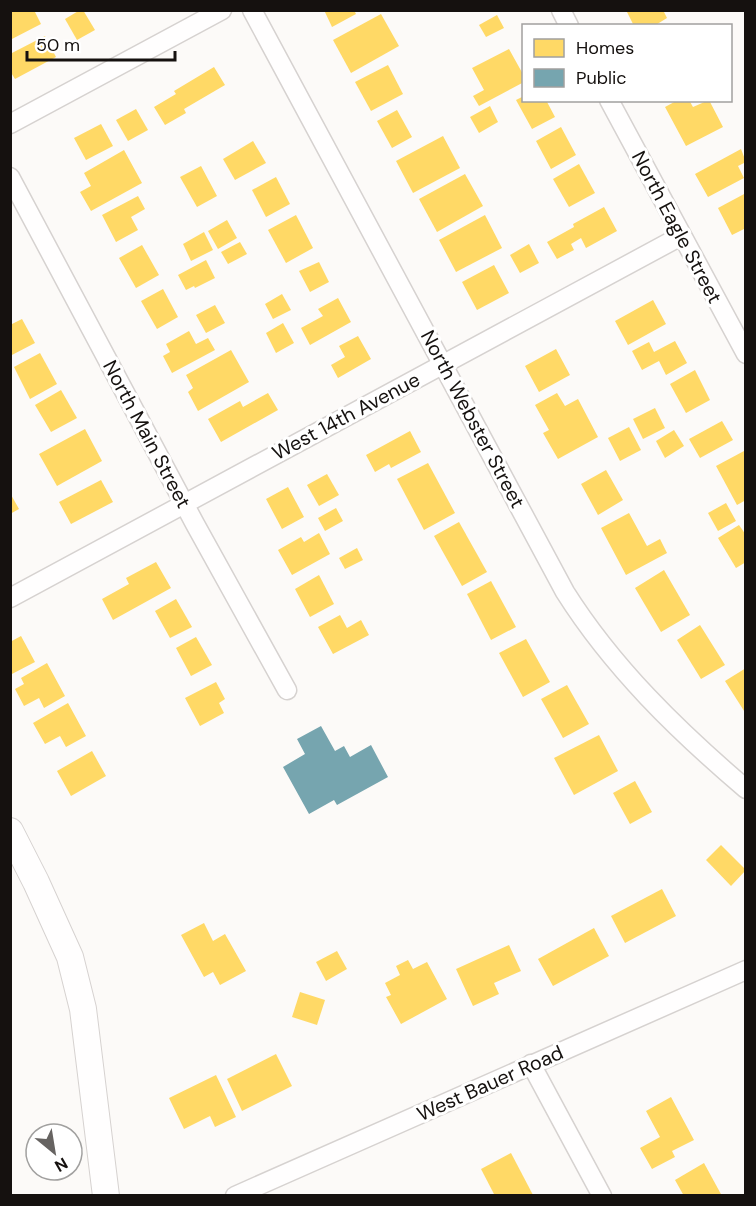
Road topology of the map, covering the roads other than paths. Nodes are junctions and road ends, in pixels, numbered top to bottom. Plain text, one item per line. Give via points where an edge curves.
1 (222, 10) edge
2 (252, 10) edge
3 (561, 10) edge
4 (568, 24) edge
5 (610, 102) edge
6 (10, 124) edge
7 (10, 177) edge
8 (681, 236) junction
9 (746, 354) edge
10 (443, 363) junction
11 (184, 504) junction
12 (10, 598) edge
13 (287, 690) dead end
14 (746, 789) edge
15 (10, 831) edge
16 (746, 970) edge
17 (531, 1064) junction
18 (274, 1188) edge
19 (106, 1196) edge
20 (235, 1196) edge
21 (602, 1196) edge

1 - 6 street
2 - 10 street, North Webster Street
3 - 4 street
5 - 8 street, North Eagle Street
7 - 11 street, North Main Street
8 - 9 street, North Eagle Street
8 - 10 street, West 14th Avenue
10 - 11 street, West 14th Avenue
10 - 14 street, North Webster Street via 582,619 656,707
11 - 12 street, West 14th Avenue
11 - 13 street, North Main Street
15 - 19 main road via 70,957 83,1009
16 - 17 street, West Bauer Road
17 - 18 street, West Bauer Road
17 - 21 street
18 - 20 street, West Bauer Road

